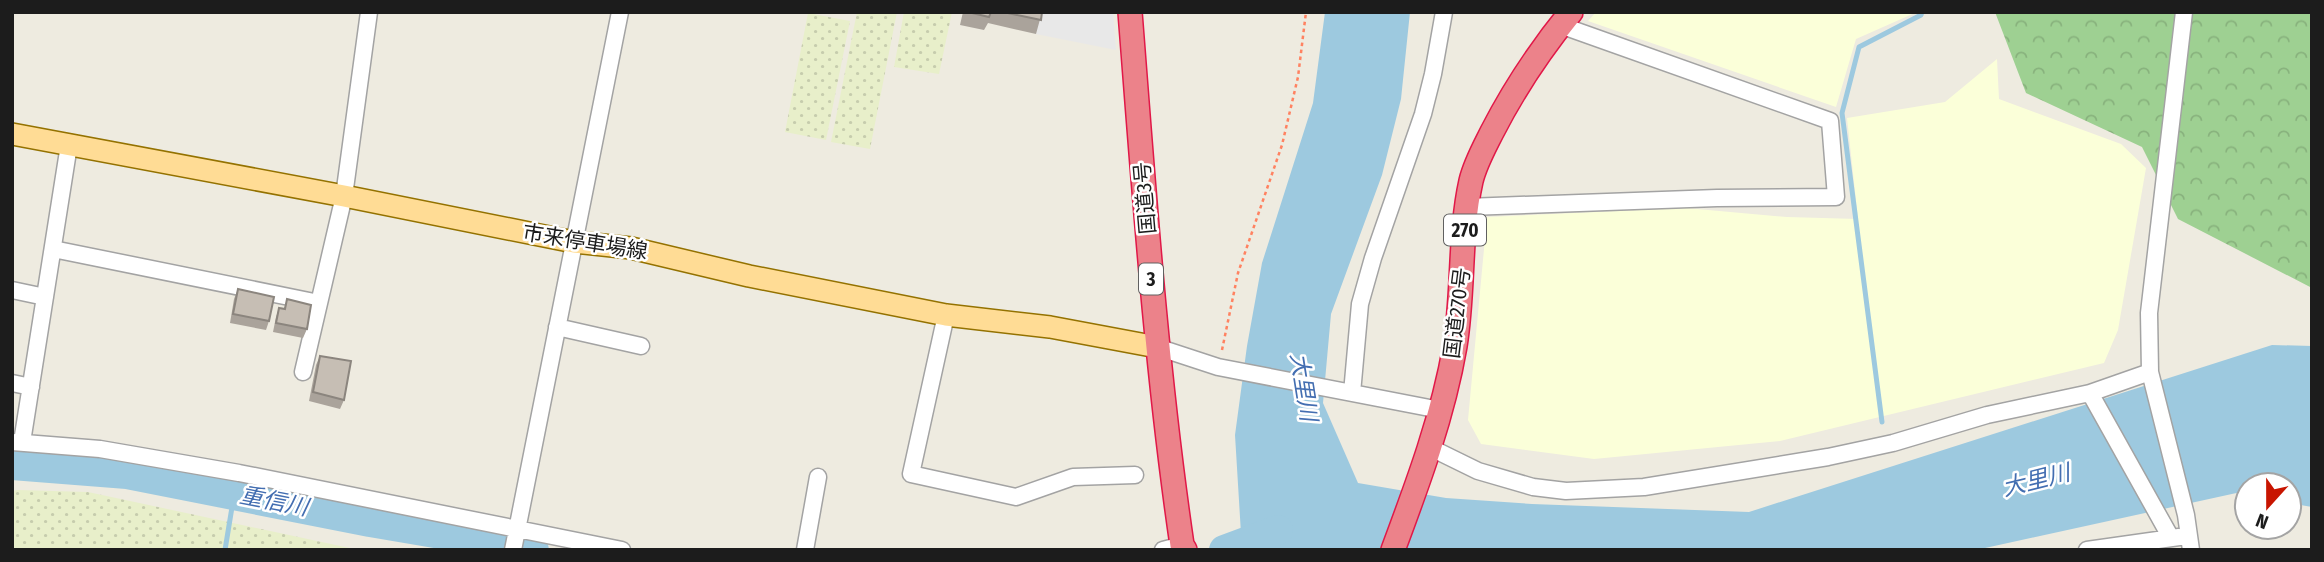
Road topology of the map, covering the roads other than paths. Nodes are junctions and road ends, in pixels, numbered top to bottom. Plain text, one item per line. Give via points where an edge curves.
1 (369, 12) edge
2 (620, 12) edge
3 (1130, 12) edge
4 (1444, 12) edge
5 (2184, 12) edge
6 (1565, 19) edge
7 (12, 134) edge
8 (69, 145) junction
9 (344, 196) junction
10 (1467, 208) junction
11 (574, 242) junction
12 (53, 249) junction
13 (12, 290) edge
14 (45, 297) junction
15 (319, 303) junction
16 (946, 315) junction
17 (557, 327) junction
18 (641, 346) dead end
19 (1157, 347) junction
20 (303, 372) dead end
21 (2152, 376) junction
22 (12, 383) edge
23 (31, 387) junction
24 (1348, 393) junction
25 (2092, 396) junction
26 (1440, 410) junction
27 (17, 442) edge
28 (1429, 447) junction
29 (1135, 475) dead end
30 (818, 477) dead end
31 (517, 528) junction
32 (2168, 532) junction
33 (2190, 543) edge
34 (1177, 548) edge
35 (513, 550) edge
36 (622, 550) edge
37 (805, 550) edge
38 (1393, 550) edge
39 (2087, 550) edge

1 - 9 street
2 - 11 street
3 - 19 highway, 国道3号 / 3
4 - 24 street via 1423,114 1360,304
5 - 21 street via 2148,313
6 - 10 highway, 国道270号 / 270 via 1509,99 1479,160
6 - 10 street via 1830,121 1836,197
7 - 8 main road, 市来停車場線
8 - 9 main road, 市来停車場線
8 - 12 street
9 - 11 main road, 市来停車場線
9 - 15 street
10 - 26 highway, 国道270号 / 270 via 1455,346
11 - 16 main road, 市来停車場線 via 631,248
11 - 17 street
12 - 14 street
12 - 15 street
13 - 14 street
14 - 23 street
15 - 20 street
16 - 19 main road, 市来停車場線 via 1050,327
16 - 29 street via 911,474 1016,497 1073,477
17 - 18 street
17 - 31 street
19 - 24 street via 1223,368
19 - 34 highway, 国道3号 / 3
21 - 25 street
21 - 33 street
22 - 23 street
23 - 27 street
24 - 26 street
25 - 28 street via 1987,415 1828,457 1644,487 1566,491 1533,487 1478,471
25 - 32 street
26 - 28 highway, 国道270号 / 270
27 - 31 street via 100,449
28 - 38 highway, 国道270号 / 270
30 - 37 street
31 - 35 street
31 - 36 street
32 - 33 street
32 - 39 street

